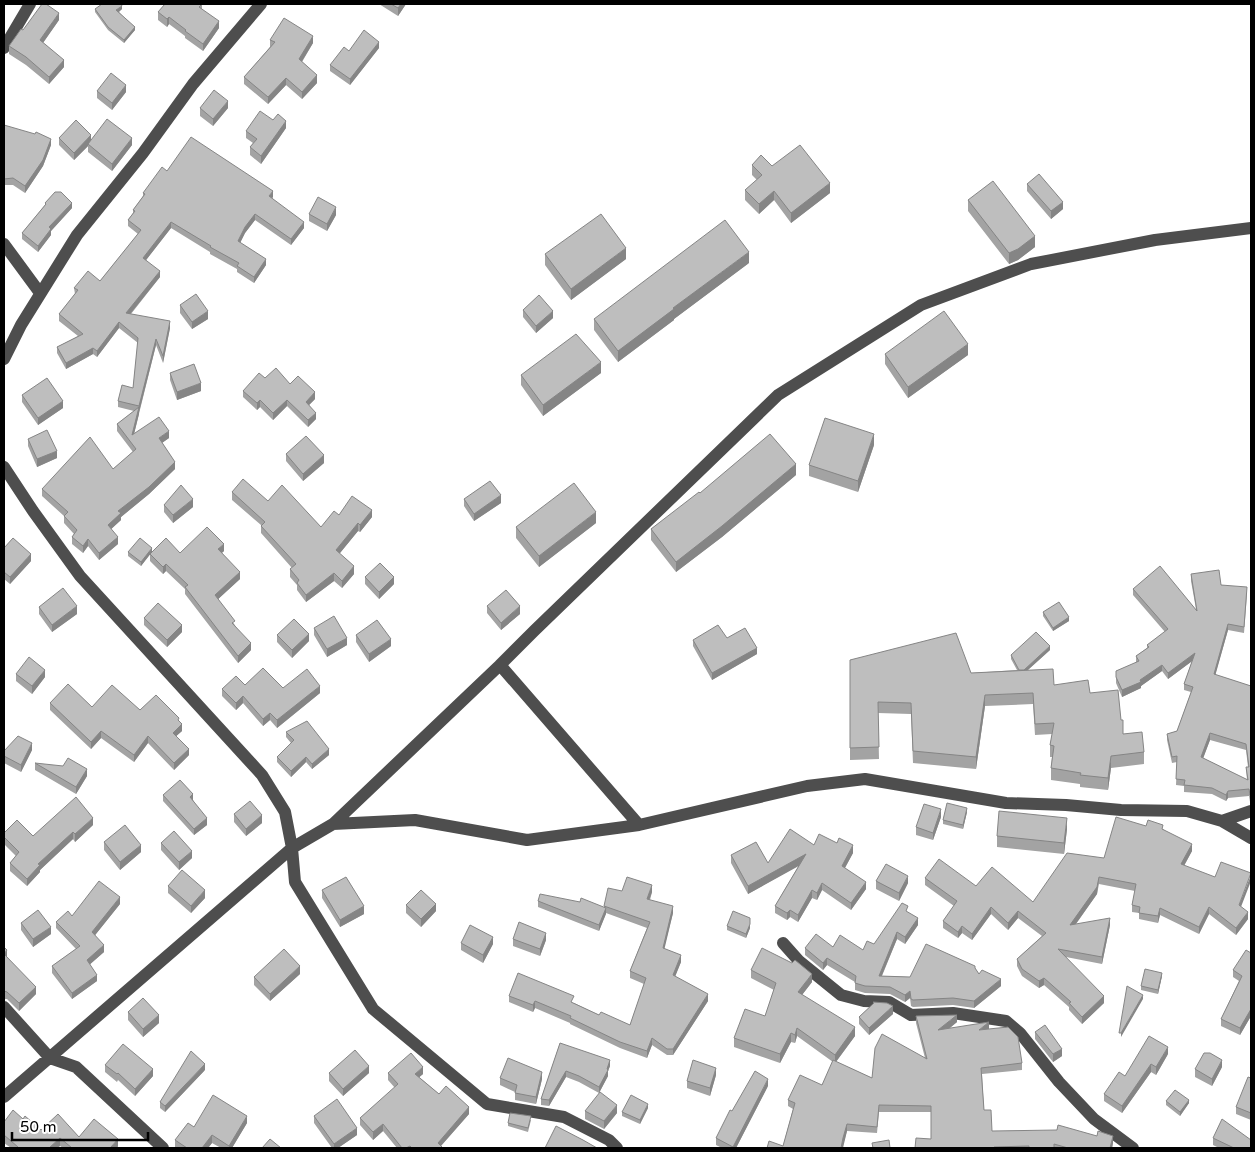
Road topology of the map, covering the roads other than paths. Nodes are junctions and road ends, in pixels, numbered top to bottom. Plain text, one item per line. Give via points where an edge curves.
1 (30, 4) edge
2 (261, 4) edge
3 (4, 48) edge
4 (1251, 228) edge
5 (4, 244) edge
6 (40, 293) junction
7 (4, 359) edge
8 (4, 467) edge
9 (500, 665) junction
10 (1251, 811) edge
11 (1222, 821) junction
12 (333, 824) junction
13 (639, 825) junction
14 (1251, 838) edge
15 (292, 848) junction
16 (783, 942) dead end
17 (4, 1006) edge
18 (50, 1058) junction
19 (4, 1097) edge
20 (164, 1148) edge
21 (617, 1148) edge
22 (1134, 1148) edge

1 - 3 street
2 - 6 street via 193,84 77,235
4 - 9 street via 1155,240 1030,264 921,305 778,395
5 - 6 street
6 - 7 street
8 - 15 street via 80,576 262,775 285,812
9 - 12 street
9 - 13 street
10 - 11 street
11 - 13 street via 1188,811 1006,803 866,779 807,786
11 - 14 street
12 - 13 street via 414,820 526,840
12 - 15 street
15 - 18 street
15 - 21 street via 295,882 373,1009 487,1104 564,1117 609,1140
16 - 22 street via 799,961 841,995 864,1001 889,1002 911,1016 954,1013 1006,1021 1094,1119
17 - 18 street
18 - 19 street
18 - 20 street via 76,1067

